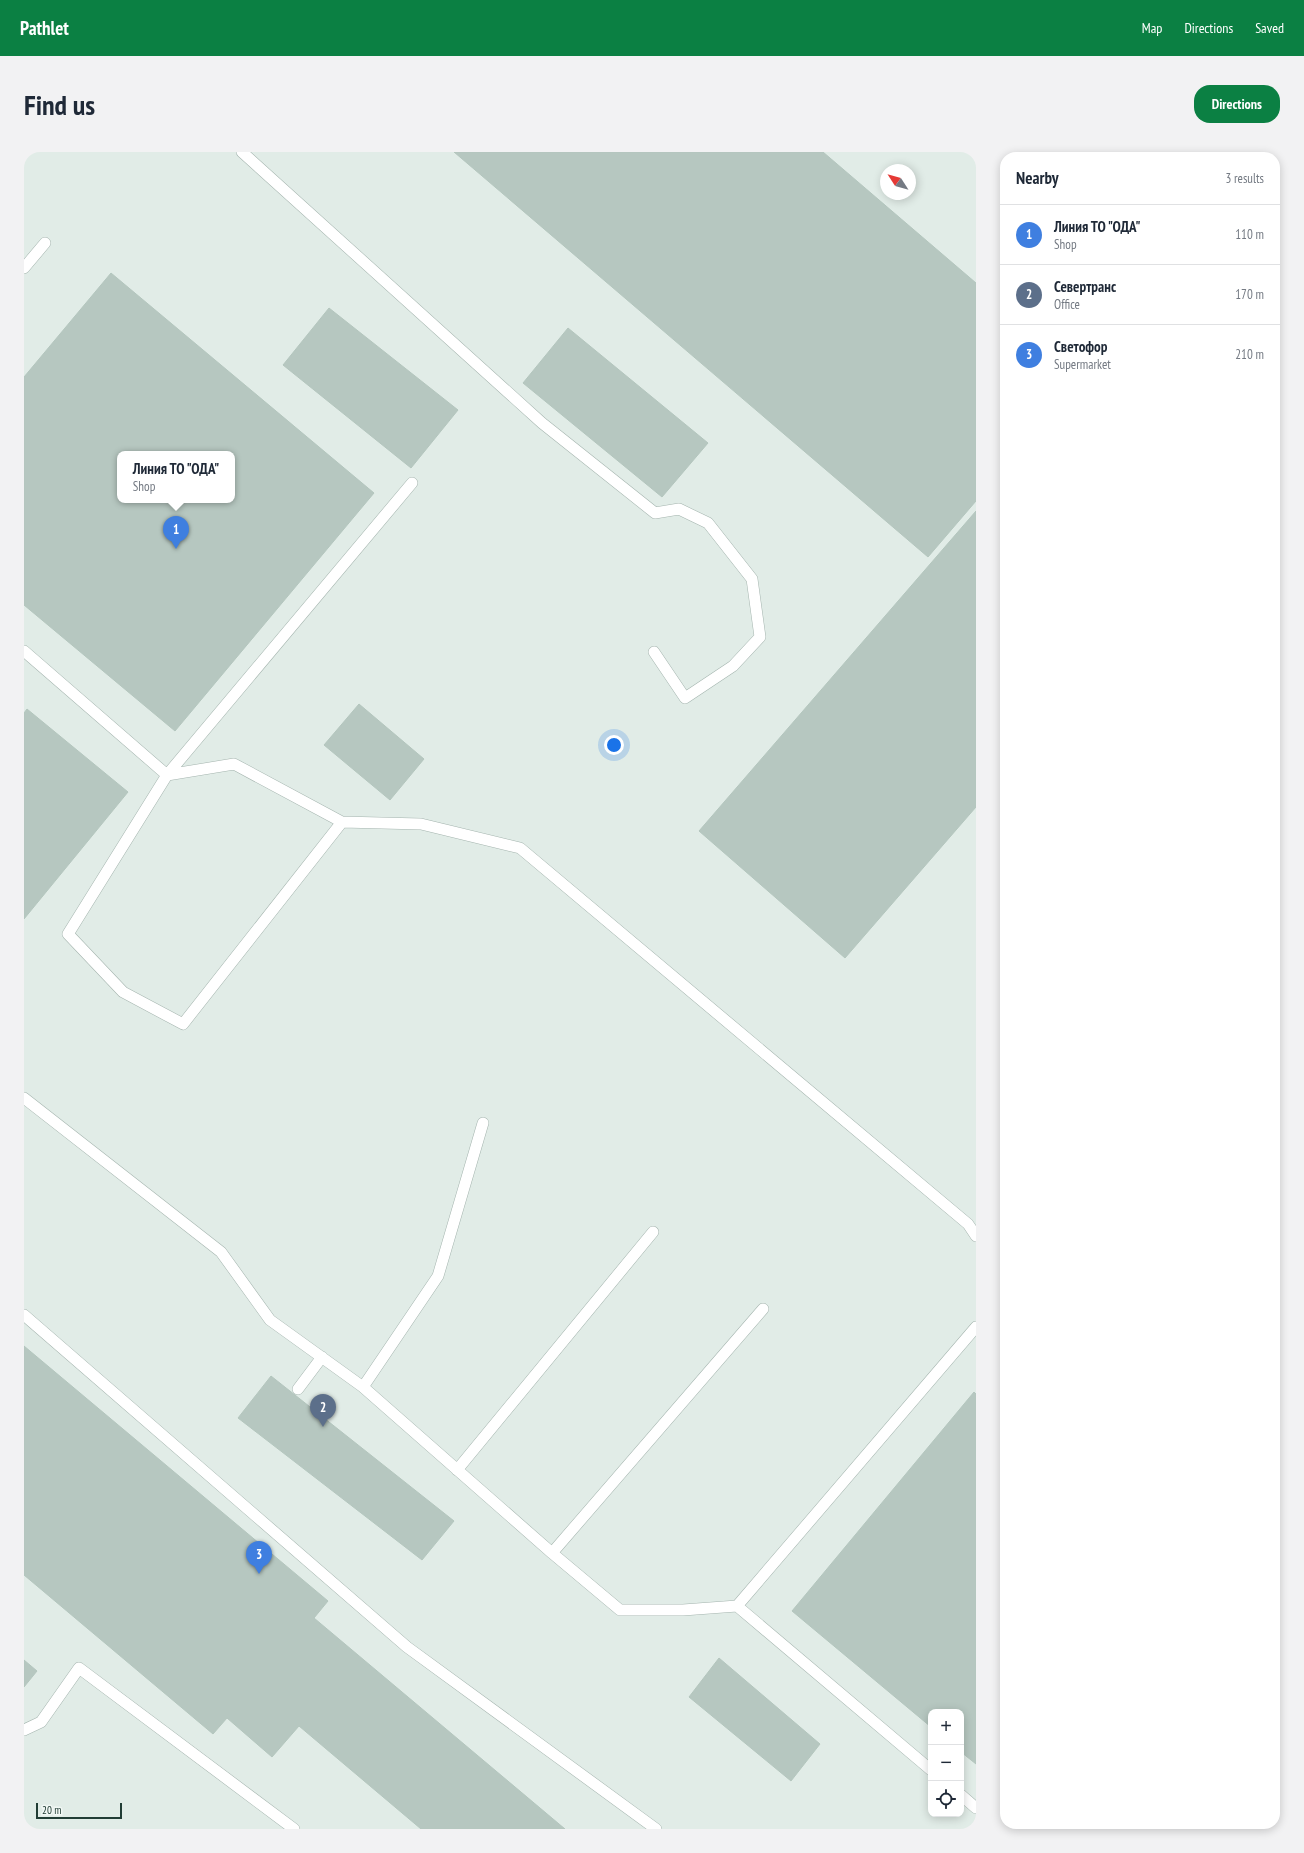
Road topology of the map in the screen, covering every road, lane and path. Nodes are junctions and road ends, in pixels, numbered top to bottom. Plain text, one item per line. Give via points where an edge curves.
1 (242, 152) edge
2 (45, 243) dead end
3 (24, 268) edge
4 (412, 483) dead end
5 (24, 651) edge
6 (654, 652) dead end
7 (167, 774) junction
8 (342, 822) junction
9 (24, 1098) edge
10 (483, 1123) dead end
11 (653, 1232) dead end
12 (976, 1236) edge
13 (763, 1309) dead end
14 (24, 1315) edge
15 (976, 1327) edge
16 (322, 1357) junction
17 (363, 1387) junction
18 (298, 1389) dead end
19 (457, 1470) junction
20 (552, 1553) junction
21 (737, 1606) junction
22 (24, 1730) edge
23 (928, 1767) edge
24 (964, 1798) edge
25 (976, 1808) edge
26 (294, 1829) edge
27 (656, 1829) edge

1 - 6 lane via 542,423 654,513 679,509 708,524 752,579 760,637 733,666 685,698
2 - 3 lane
4 - 7 lane
5 - 7 lane
7 - 8 lane via 234,764
7 - 8 lane via 68,934 123,992 183,1024
8 - 12 lane via 421,824 520,848 968,1224
9 - 16 lane via 221,1252 270,1320
10 - 17 lane via 438,1276
11 - 19 lane
13 - 20 lane
14 - 27 lane via 407,1647
15 - 21 lane
16 - 17 lane
16 - 18 lane
17 - 19 lane
19 - 20 lane
20 - 21 lane via 620,1610 683,1610
21 - 23 lane
22 - 26 lane via 41,1722 79,1668
24 - 25 lane

